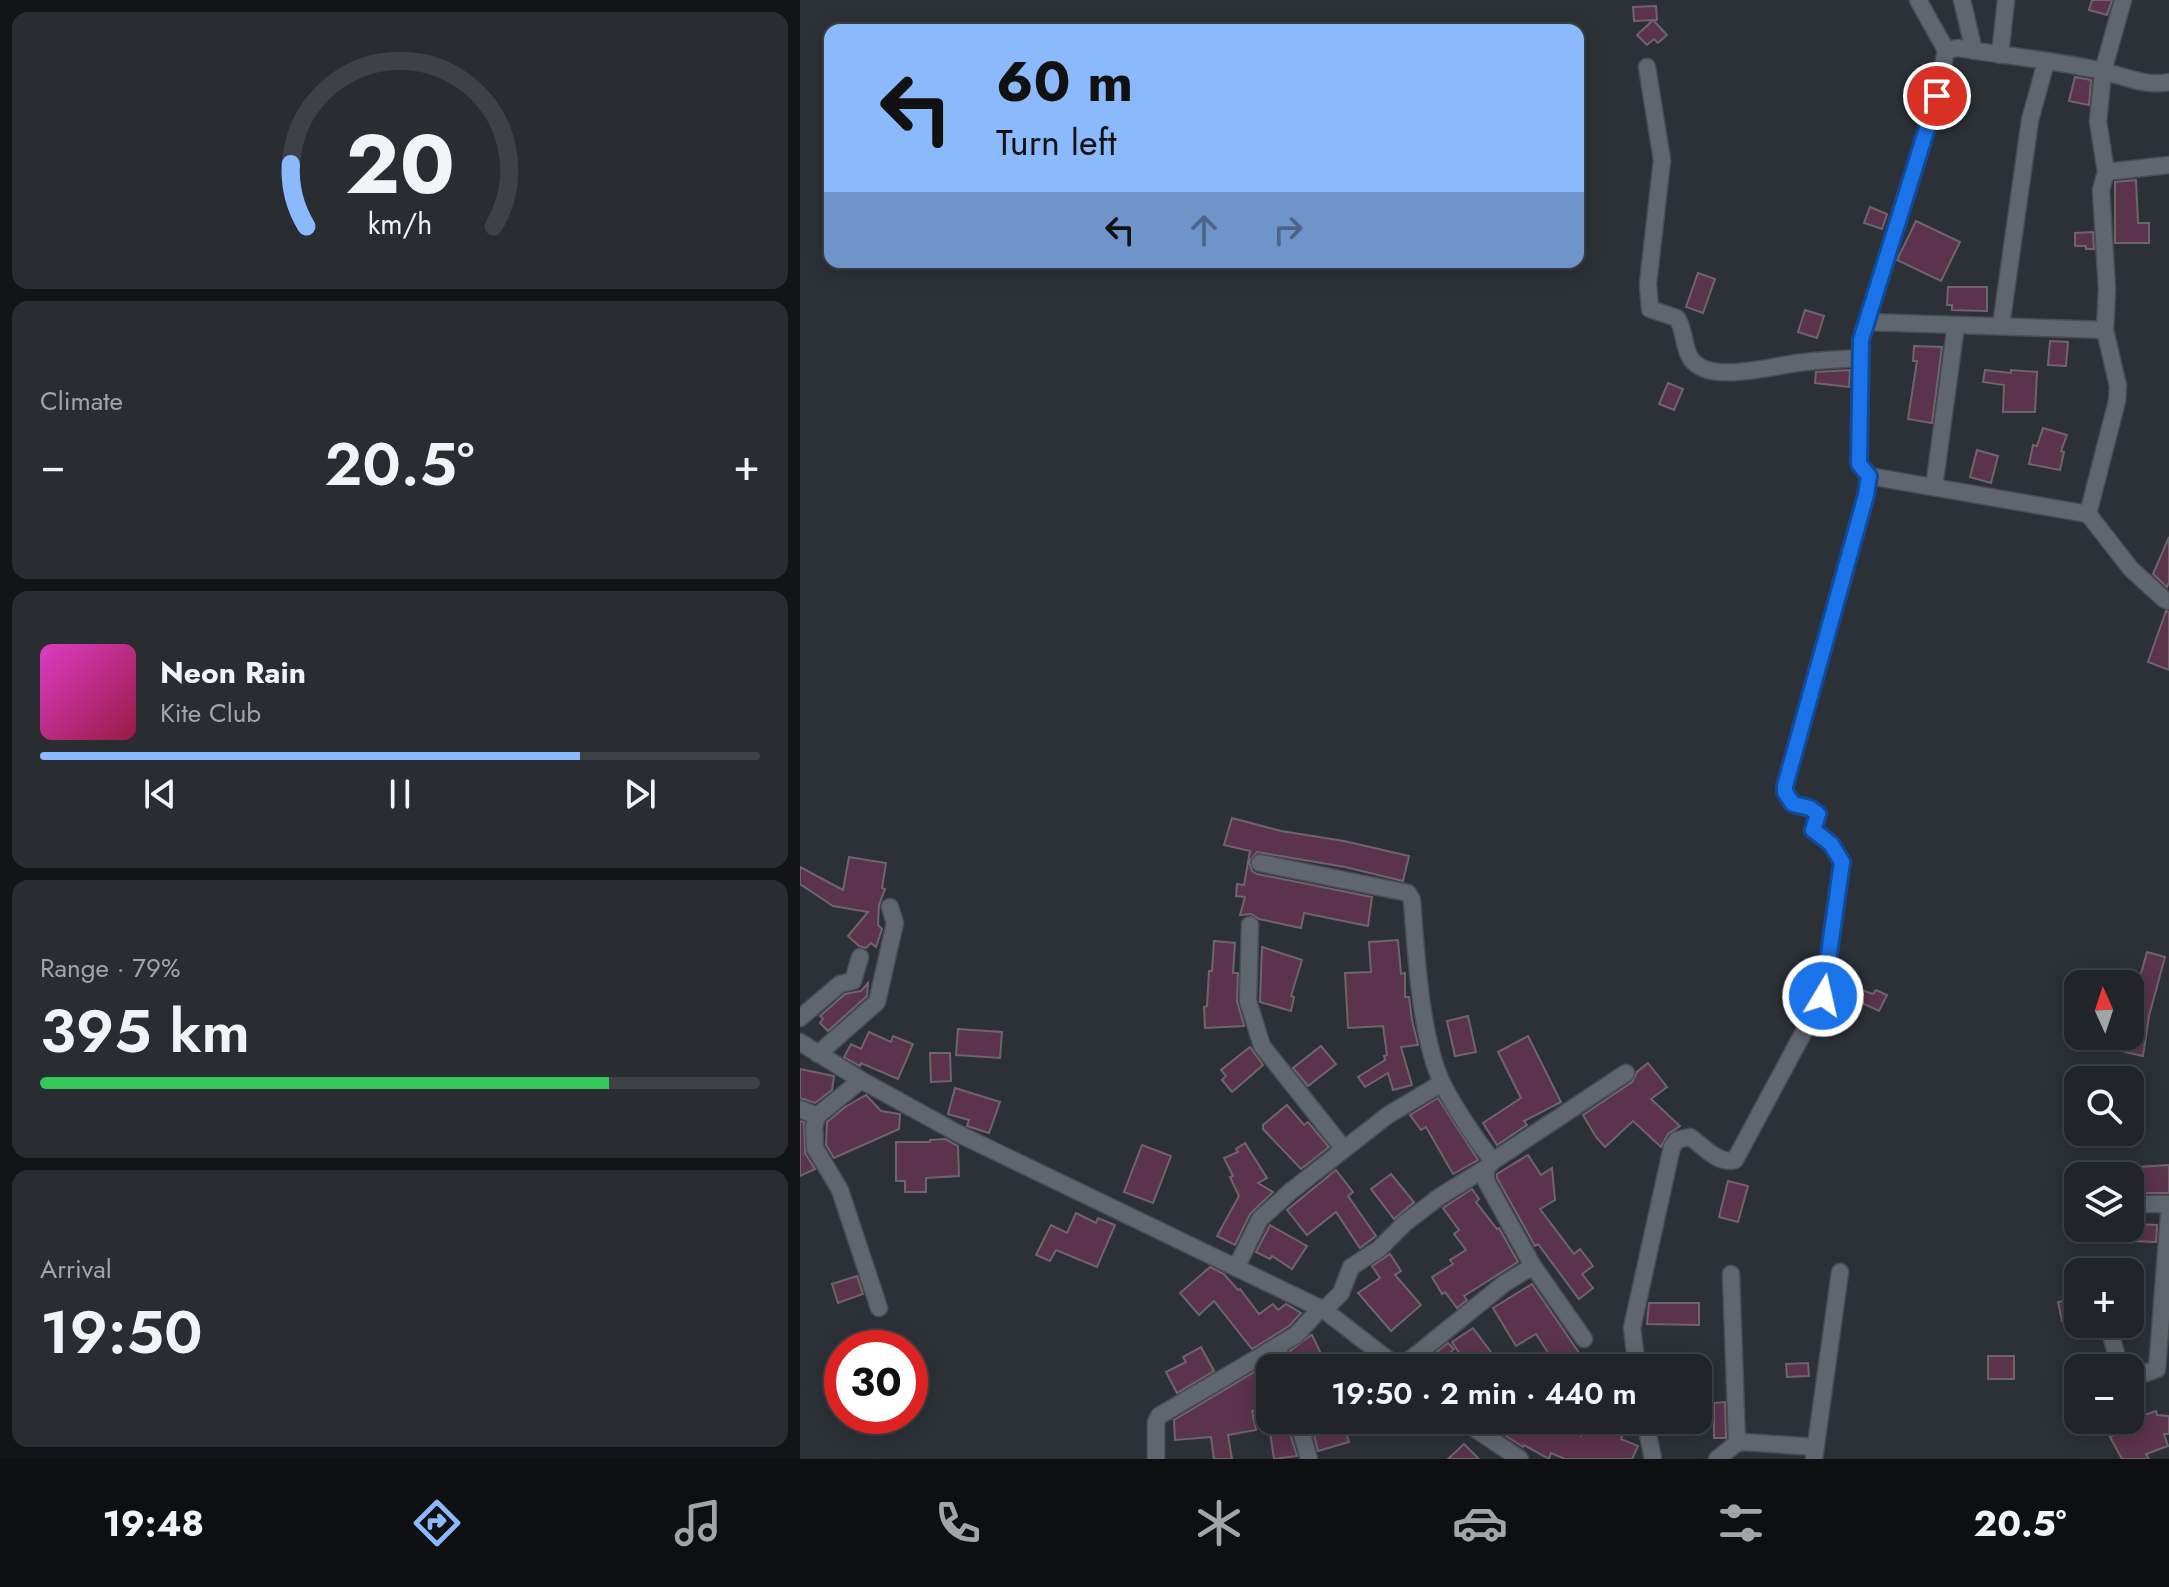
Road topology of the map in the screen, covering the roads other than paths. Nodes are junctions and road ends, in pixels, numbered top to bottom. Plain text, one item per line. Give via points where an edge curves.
1 (1918, 0) edge
2 (1962, 0) edge
3 (2006, 0) edge
4 (2123, 0) edge
5 (1946, 50) junction
6 (1974, 51) junction
7 (2000, 55) junction
8 (2046, 62) junction
9 (1647, 67) dead end
10 (2103, 71) junction
11 (2169, 82) edge
12 (2169, 165) edge
13 (2106, 172) junction
14 (1867, 322) junction
15 (1956, 325) junction
16 (2001, 326) junction
17 (2105, 330) junction
18 (1861, 358) junction
19 (1869, 476) junction
20 (1934, 487) junction
21 (2088, 514) junction
22 (2169, 601) edge
23 (1260, 863) dead end
24 (890, 907) dead end
25 (1250, 925) dead end
26 (860, 957) dead end
27 (800, 1018) edge
28 (800, 1042) edge
29 (818, 1054) junction
30 (1626, 1073) dead end
31 (861, 1080) junction
32 (1442, 1083) junction
33 (800, 1109) edge
34 (817, 1116) junction
35 (1344, 1149) junction
36 (1490, 1165) junction
37 (2144, 1204) edge
38 (2169, 1204) edge
39 (2169, 1215) edge
40 (1533, 1266) junction
41 (1236, 1268) junction
42 (1840, 1272) dead end
43 (1731, 1274) dead end
44 (879, 1308) dead end
45 (1322, 1310) junction
46 (2112, 1338) edge
47 (1584, 1339) dead end
48 (2164, 1343) edge
49 (1277, 1346) junction
50 (1280, 1354) edge
51 (1381, 1354) edge
52 (1417, 1354) edge
53 (1635, 1354) edge
54 (1302, 1434) edge
55 (1483, 1434) edge
56 (1648, 1434) edge
57 (1737, 1443) junction
58 (1814, 1453) edge
59 (1156, 1459) edge
60 (1309, 1459) edge
61 (1520, 1459) edge
62 (1653, 1459) edge
63 (1717, 1459) edge

1 - 5 street
2 - 6 street
3 - 7 street
4 - 10 street
5 - 6 street
5 - 14 street via 1937,96
6 - 7 street
7 - 8 street
8 - 10 street
8 - 16 street via 2030,120
9 - 18 street via 1662,160 1648,284 1650,309 1677,318 1690,357 1707,370 1737,373
10 - 11 street via 2129,81
10 - 13 street via 2098,122
12 - 13 street
13 - 17 street via 2101,190
14 - 15 street
14 - 18 street
15 - 16 street
15 - 20 street
16 - 17 street
17 - 21 street via 2117,401
18 - 19 street via 1859,464
19 - 20 street
19 - 53 street via 1785,786 1793,804 1818,814 1813,830 1842,862 1823,996 1735,1160 1720,1159 1690,1137 1672,1147 1632,1328
20 - 21 street
21 - 22 street via 2131,569
23 - 32 street via 1408,893 1428,1033
24 - 29 street via 895,923 877,1002
25 - 35 street via 1248,1001 1262,1046
26 - 27 street via 853,981 840,984
28 - 29 street
29 - 31 street
30 - 36 street
31 - 34 street
31 - 41 street via 959,1134
32 - 35 street
32 - 36 street
33 - 34 street
34 - 44 street via 815,1148 840,1190
35 - 41 street via 1260,1219
36 - 40 street via 1486,1181
36 - 45 street via 1439,1197 1351,1267 1341,1293
37 - 38 street
39 - 48 street
40 - 47 street
40 - 52 street
41 - 45 street
42 - 58 street
43 - 57 street
45 - 49 street
45 - 51 street
46 - 48 street via 2119,1364 2151,1372 2157,1369
49 - 50 street
49 - 59 street via 1159,1416
54 - 60 street
55 - 61 street
56 - 62 street
57 - 58 street
57 - 63 street

